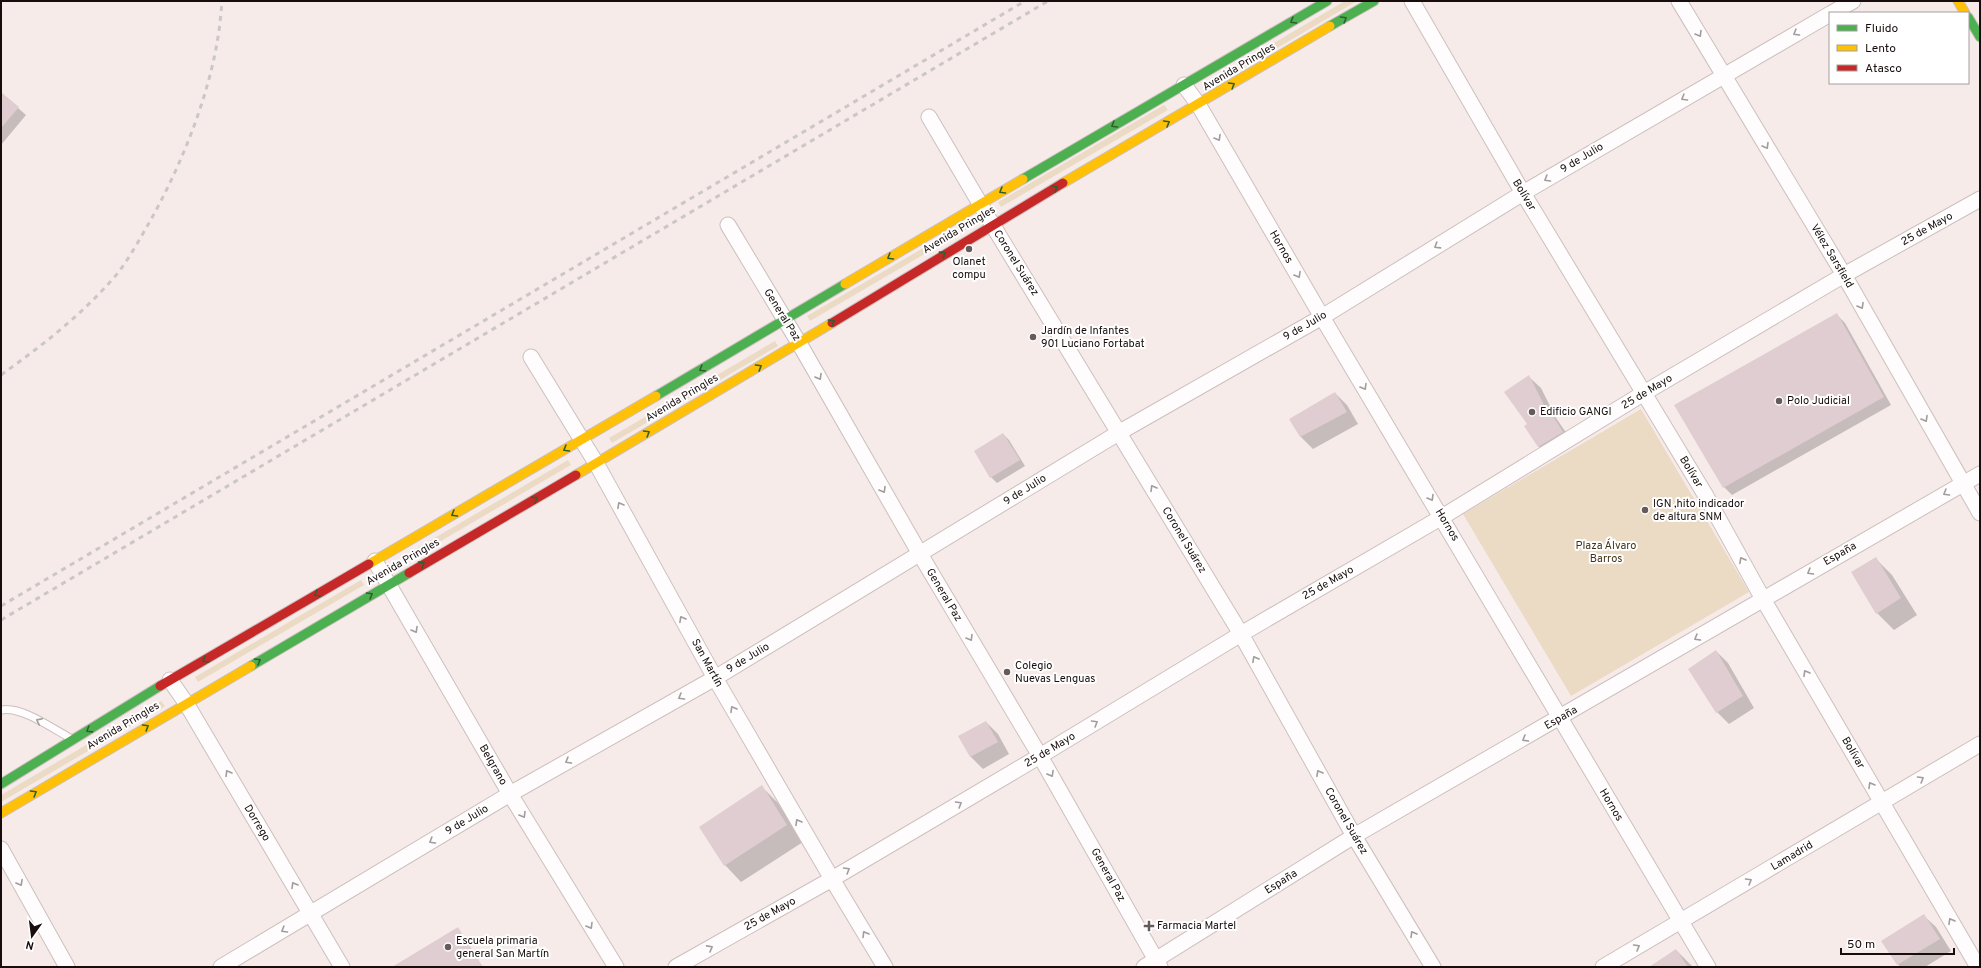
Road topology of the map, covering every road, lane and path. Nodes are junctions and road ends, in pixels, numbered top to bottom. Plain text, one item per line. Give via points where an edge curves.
1 (1327, 1) edge
2 (1374, 1) edge
3 (1412, 1) edge
4 (1679, 1) edge
5 (1853, 1) edge
6 (1958, 1) edge
7 (1834, 12) edge
8 (1965, 12) edge
9 (1829, 15) edge
10 (1969, 19) edge
11 (1980, 37) edge
12 (1723, 75) junction
13 (1184, 85) junction
14 (1198, 104) junction
15 (929, 117) dead end
16 (1523, 193) junction
17 (1980, 199) edge
18 (980, 204) junction
19 (992, 224) junction
20 (728, 225) dead end
21 (1844, 275) junction
22 (1322, 317) junction
23 (784, 320) junction
24 (799, 343) junction
25 (531, 356) dead end
26 (1644, 393) junction
27 (1120, 432) junction
28 (582, 440) junction
29 (596, 463) junction
30 (1980, 474) edge
31 (1962, 484) junction
32 (1980, 513) edge
33 (1442, 517) junction
34 (920, 554) junction
35 (375, 561) junction
36 (389, 584) junction
37 (1763, 599) junction
38 (1241, 634) junction
39 (715, 678) junction
40 (170, 680) junction
41 (186, 703) junction
42 (1, 710) edge
43 (1560, 719) junction
44 (73, 740) junction
45 (1980, 744) edge
46 (1040, 756) junction
47 (1, 784) edge
48 (510, 794) junction
49 (1881, 802) junction
50 (1, 813) edge
51 (1354, 836) junction
52 (1, 849) edge
53 (832, 880) junction
54 (311, 914) junction
55 (1680, 922) junction
56 (1153, 965) edge
57 (67, 967) edge
58 (221, 967) edge
59 (342, 967) edge
60 (616, 967) edge
61 (676, 967) edge
62 (885, 967) edge
63 (1433, 967) edge
64 (1603, 967) edge
65 (1708, 967) edge
66 (1978, 967) edge

1 -> 13 main road, Avenida Pringles
14 -> 2 main road, Avenida Pringles
3 - 16 street, Bolívar
4 -> 12 street, Vélez Sarsfield
5 - 7 street, 9 de Julio
6 - 8 main road
9 -> 12 street, 9 de Julio
10 - 11 main road
12 -> 16 street, 9 de Julio
12 -> 21 street, Vélez Sarsfield
13 - 14 street, Hornos
13 -> 18 main road, Avenida Pringles
19 -> 14 main road, Avenida Pringles
14 -> 22 street, Hornos
15 - 18 street, Coronel Suárez
16 -> 22 street, 9 de Julio
16 - 26 street, Bolívar
17 - 21 street, 25 de Mayo
18 - 19 street, Coronel Suárez
18 -> 23 main road, Avenida Pringles
24 -> 19 main road, Avenida Pringles
19 - 27 street, Coronel Suárez
20 - 23 street, General Paz
21 - 26 street, 25 de Mayo
21 -> 31 street, Vélez Sarsfield
22 - 27 street, 9 de Julio
22 -> 33 street, Hornos
23 - 24 street, General Paz
23 -> 28 main road, Avenida Pringles
29 -> 24 main road, Avenida Pringles
24 -> 34 street, General Paz
25 - 28 street, San Martín
26 - 33 street, 25 de Mayo
37 -> 26 street, Bolívar via 1706,496
27 - 34 street, 9 de Julio
38 -> 27 street, Coronel Suárez
28 - 29 street, San Martín
28 -> 35 main road, Avenida Pringles
36 -> 29 main road, Avenida Pringles
39 -> 29 street, San Martín
30 - 31 street, España
31 - 32 street, Vélez Sarsfield
31 -> 37 street, España
33 - 38 street, 25 de Mayo
33 - 43 street, Hornos
34 - 39 street, 9 de Julio
34 -> 46 street, General Paz
35 - 36 street, Belgrano
35 -> 40 main road, Avenida Pringles
41 -> 36 main road, Avenida Pringles
36 -> 48 street, Belgrano
37 -> 43 street, España
49 -> 37 street, Bolívar
46 -> 38 street, 25 de Mayo
51 -> 38 street, Coronel Suárez
39 -> 48 street, 9 de Julio
53 -> 39 street, San Martín
40 - 41 street, Dorrego
40 -> 44 main road, Avenida Pringles
50 -> 41 main road, Avenida Pringles
54 -> 41 street, Dorrego
44 -> 42 lane via 39,720 8,709
43 -> 51 street, España
43 - 55 street, Hornos
44 - 47 main road, Avenida Pringles
49 -> 45 street, Lamadrid
53 -> 46 street, 25 de Mayo
46 -> 56 street, General Paz
48 -> 54 street, 9 de Julio
48 -> 60 street, Belgrano
55 -> 49 street, Lamadrid
66 -> 49 street, Bolívar
51 - 56 street, España
63 -> 51 street, Coronel Suárez
52 -> 57 street
61 -> 53 street, 25 de Mayo
62 -> 53 street, San Martín
54 -> 58 street, 9 de Julio
54 - 59 street, Dorrego
64 -> 55 street, Lamadrid
55 - 65 street, Hornos

